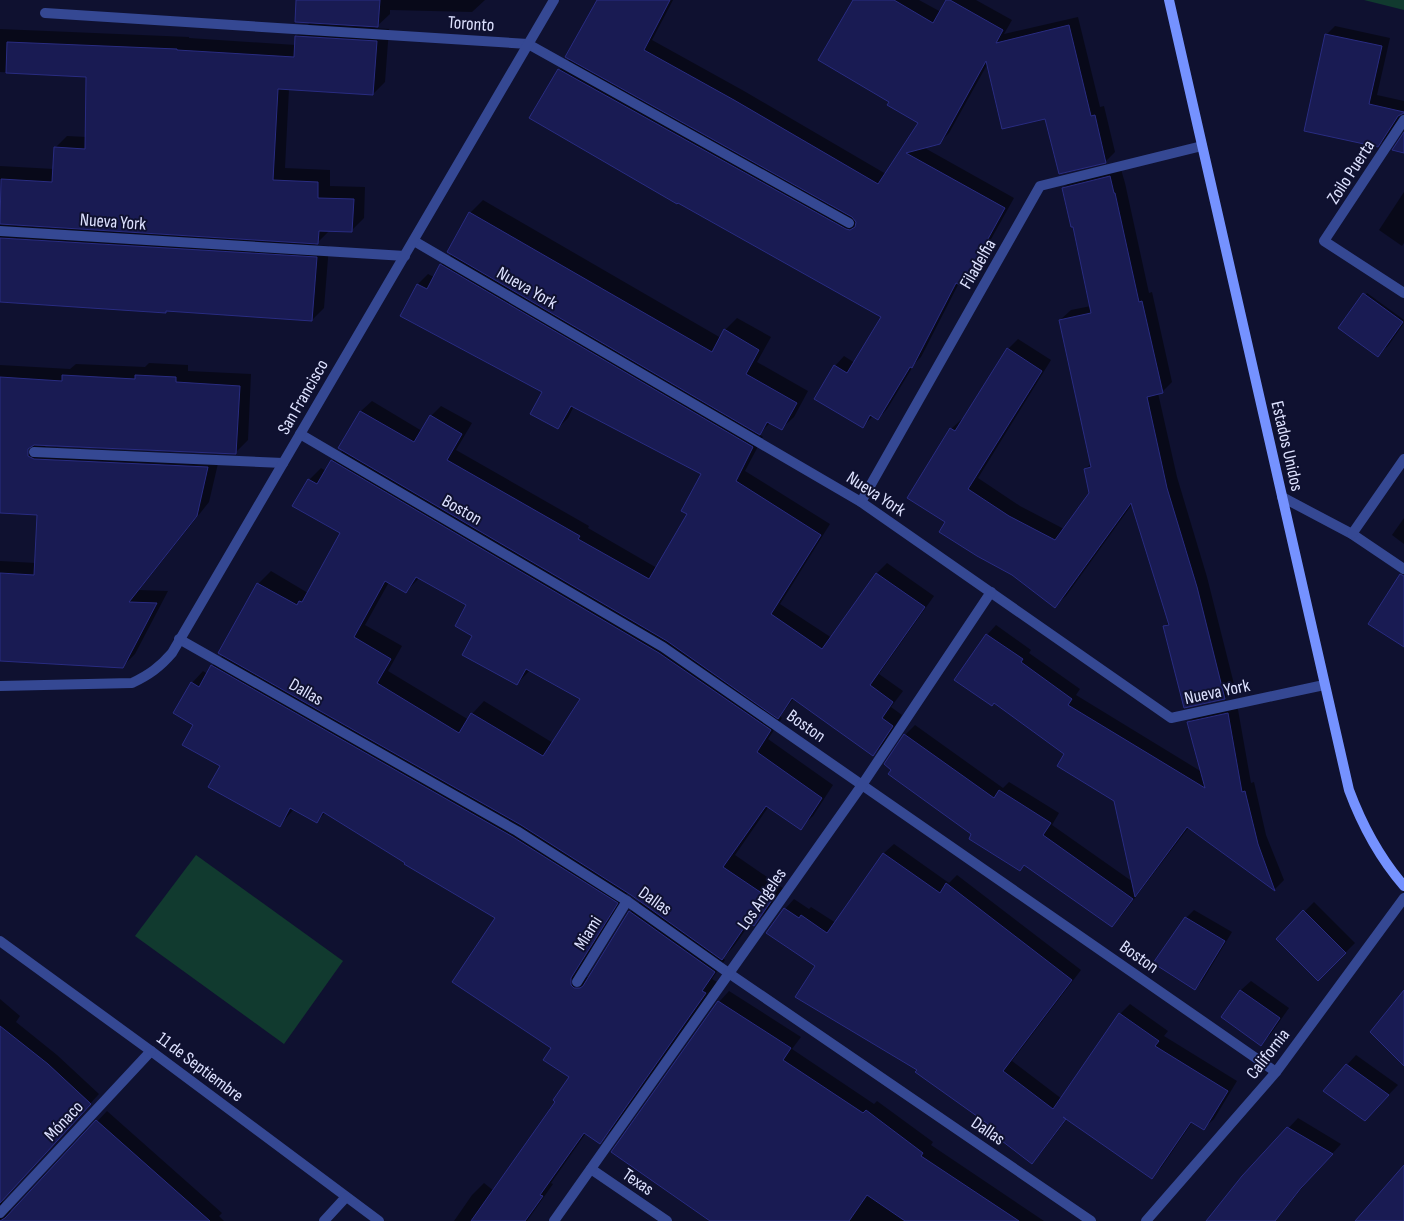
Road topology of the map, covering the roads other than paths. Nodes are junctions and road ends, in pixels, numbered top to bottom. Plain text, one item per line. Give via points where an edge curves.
1 (554, 0) edge
2 (1169, 0) edge
3 (45, 13) dead end
4 (528, 44) junction
5 (1404, 120) edge
6 (1202, 146) junction
7 (849, 223) dead end
8 (0, 231) edge
9 (414, 241) junction
10 (405, 256) junction
11 (1404, 293) edge
12 (300, 434) junction
13 (34, 452) dead end
14 (1404, 459) edge
15 (283, 463) junction
16 (1282, 497) junction
17 (862, 502) junction
18 (1352, 534) junction
19 (1404, 569) edge
20 (991, 592) junction
21 (179, 639) junction
22 (1324, 685) junction
23 (0, 686) edge
24 (862, 785) junction
25 (1404, 886) edge
26 (1404, 898) edge
27 (627, 901) junction
28 (0, 942) edge
29 (730, 974) junction
30 (577, 982) dead end
31 (151, 1051) junction
32 (1276, 1072) junction
33 (591, 1170) junction
34 (346, 1197) junction
35 (0, 1213) edge
36 (324, 1221) edge
37 (379, 1221) edge
38 (554, 1221) edge
39 (667, 1221) edge
40 (1091, 1221) edge
41 (1146, 1221) edge

1 - 4 street, San Francisco
2 - 6 main road, Estados Unidos
3 - 4 street, Toronto
4 - 7 street, Toronto
4 - 9 street, San Francisco
5 - 11 street, Zoilo Puerta via 1324,241
6 - 16 main road, Estados Unidos
6 - 17 street, Filadelfia via 1040,186
8 - 10 street, Nueva York
9 - 10 street, San Francisco
9 - 17 street, Nueva York
10 - 12 street, San Francisco
12 - 15 street, San Francisco
12 - 24 street, Boston via 663,647
13 - 15 street
14 - 18 street
15 - 21 street, San Francisco
16 - 18 street
16 - 22 main road, Estados Unidos
17 - 20 street, Nueva York
18 - 19 street
20 - 22 street, Nueva York via 1171,718
20 - 24 street, Los Angeles
21 - 23 street, San Francisco via 162,665 132,683
21 - 27 street, Dallas via 517,831
22 - 25 main road, Estados Unidos via 1349,790 1360,818 1374,845
24 - 29 street, Los Angeles
24 - 32 street, Boston
26 - 32 street, California
27 - 29 street, Dallas
27 - 30 street, Miami
28 - 31 street, 11 de Septiembre
29 - 33 street, Los Angeles
29 - 40 street, Dallas
31 - 34 street, 11 de Septiembre
31 - 35 street, Mónaco
32 - 41 street, California
33 - 38 street, Los Angeles
33 - 39 street, Texas
34 - 36 street
34 - 37 street, 11 de Septiembre

